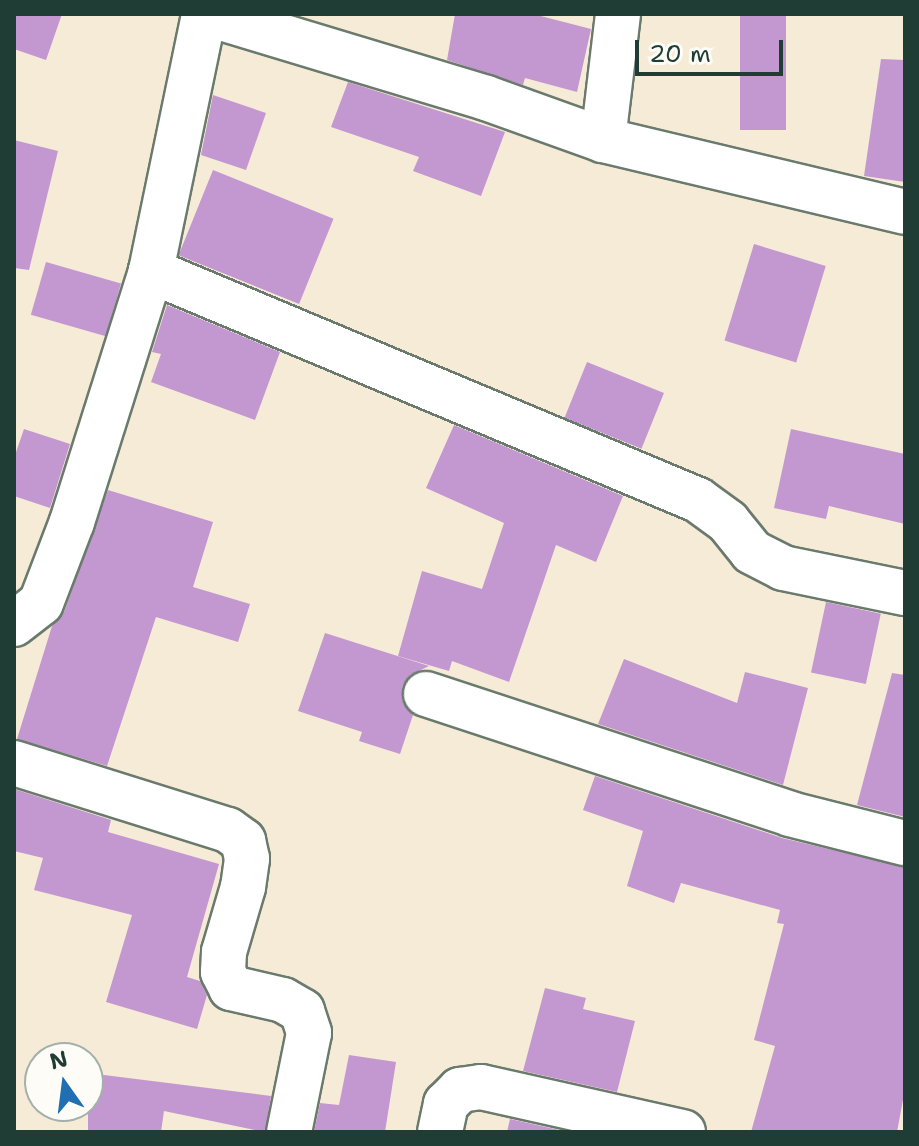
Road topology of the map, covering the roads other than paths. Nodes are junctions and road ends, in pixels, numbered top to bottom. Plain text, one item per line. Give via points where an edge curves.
1 (206, 14) edge
2 (618, 14) edge
3 (603, 140) junction
4 (905, 212) edge
5 (151, 271) junction
6 (905, 593) edge
7 (14, 624) edge
8 (426, 694) dead end
9 (14, 763) edge
10 (905, 843) edge
11 (289, 1132) edge
12 (440, 1132) edge
13 (683, 1132) edge

1 - 3 street via 486,98
1 - 5 street
2 - 3 street
3 - 4 street
5 - 6 street via 698,500 728,522 752,552 783,568
5 - 7 street via 41,603
8 - 10 street via 790,814
9 - 11 street via 228,830 243,841 243,887 223,972 231,988 283,1000 302,1011 309,1033
12 - 13 street via 446,1104 460,1090 481,1087

